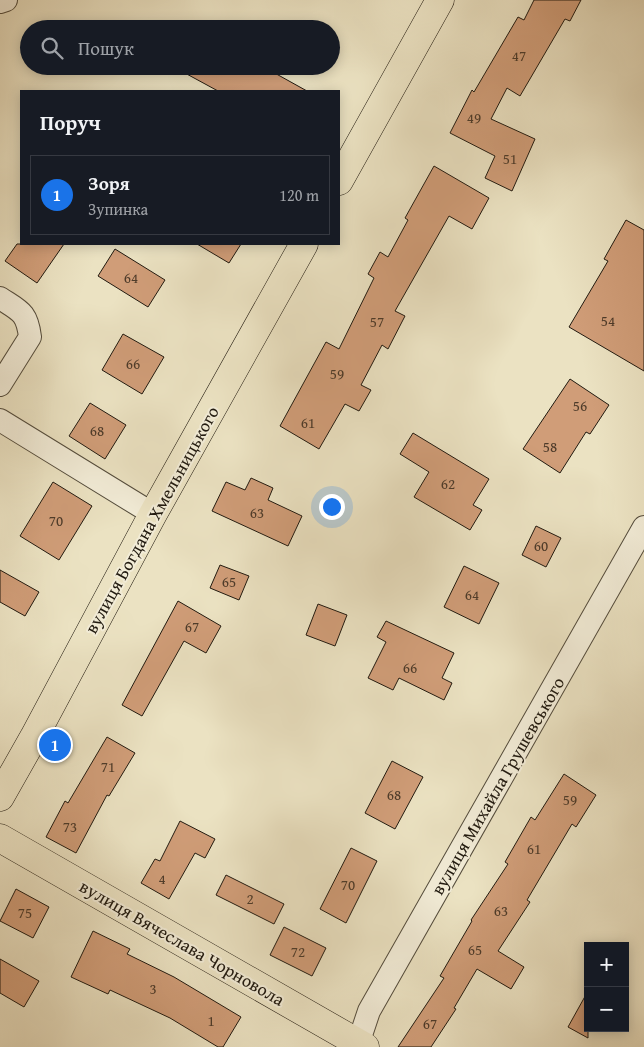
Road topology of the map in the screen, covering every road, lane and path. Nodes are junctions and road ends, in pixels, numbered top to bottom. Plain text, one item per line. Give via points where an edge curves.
1 (6, 0) edge
2 (440, 0) edge
3 (0, 2) edge
4 (340, 179) edge
5 (303, 245) edge
6 (0, 298) edge
7 (0, 385) edge
8 (0, 420) edge
9 (153, 514) junction
10 (644, 527) edge
11 (0, 797) edge
12 (0, 838) edge
13 (360, 1046) edge

1 - 3 street
2 - 4 main road
5 - 9 main road, вулиця Богдана Хмельницького
6 - 7 street via 22,312 28,322 30,337
8 - 9 street
9 - 11 main road, вулиця Богдана Хмельницького
10 - 13 street, вулиця Михайла Грушевського via 369,1011
12 - 13 main road, вулиця Вячеслава Чорновола

